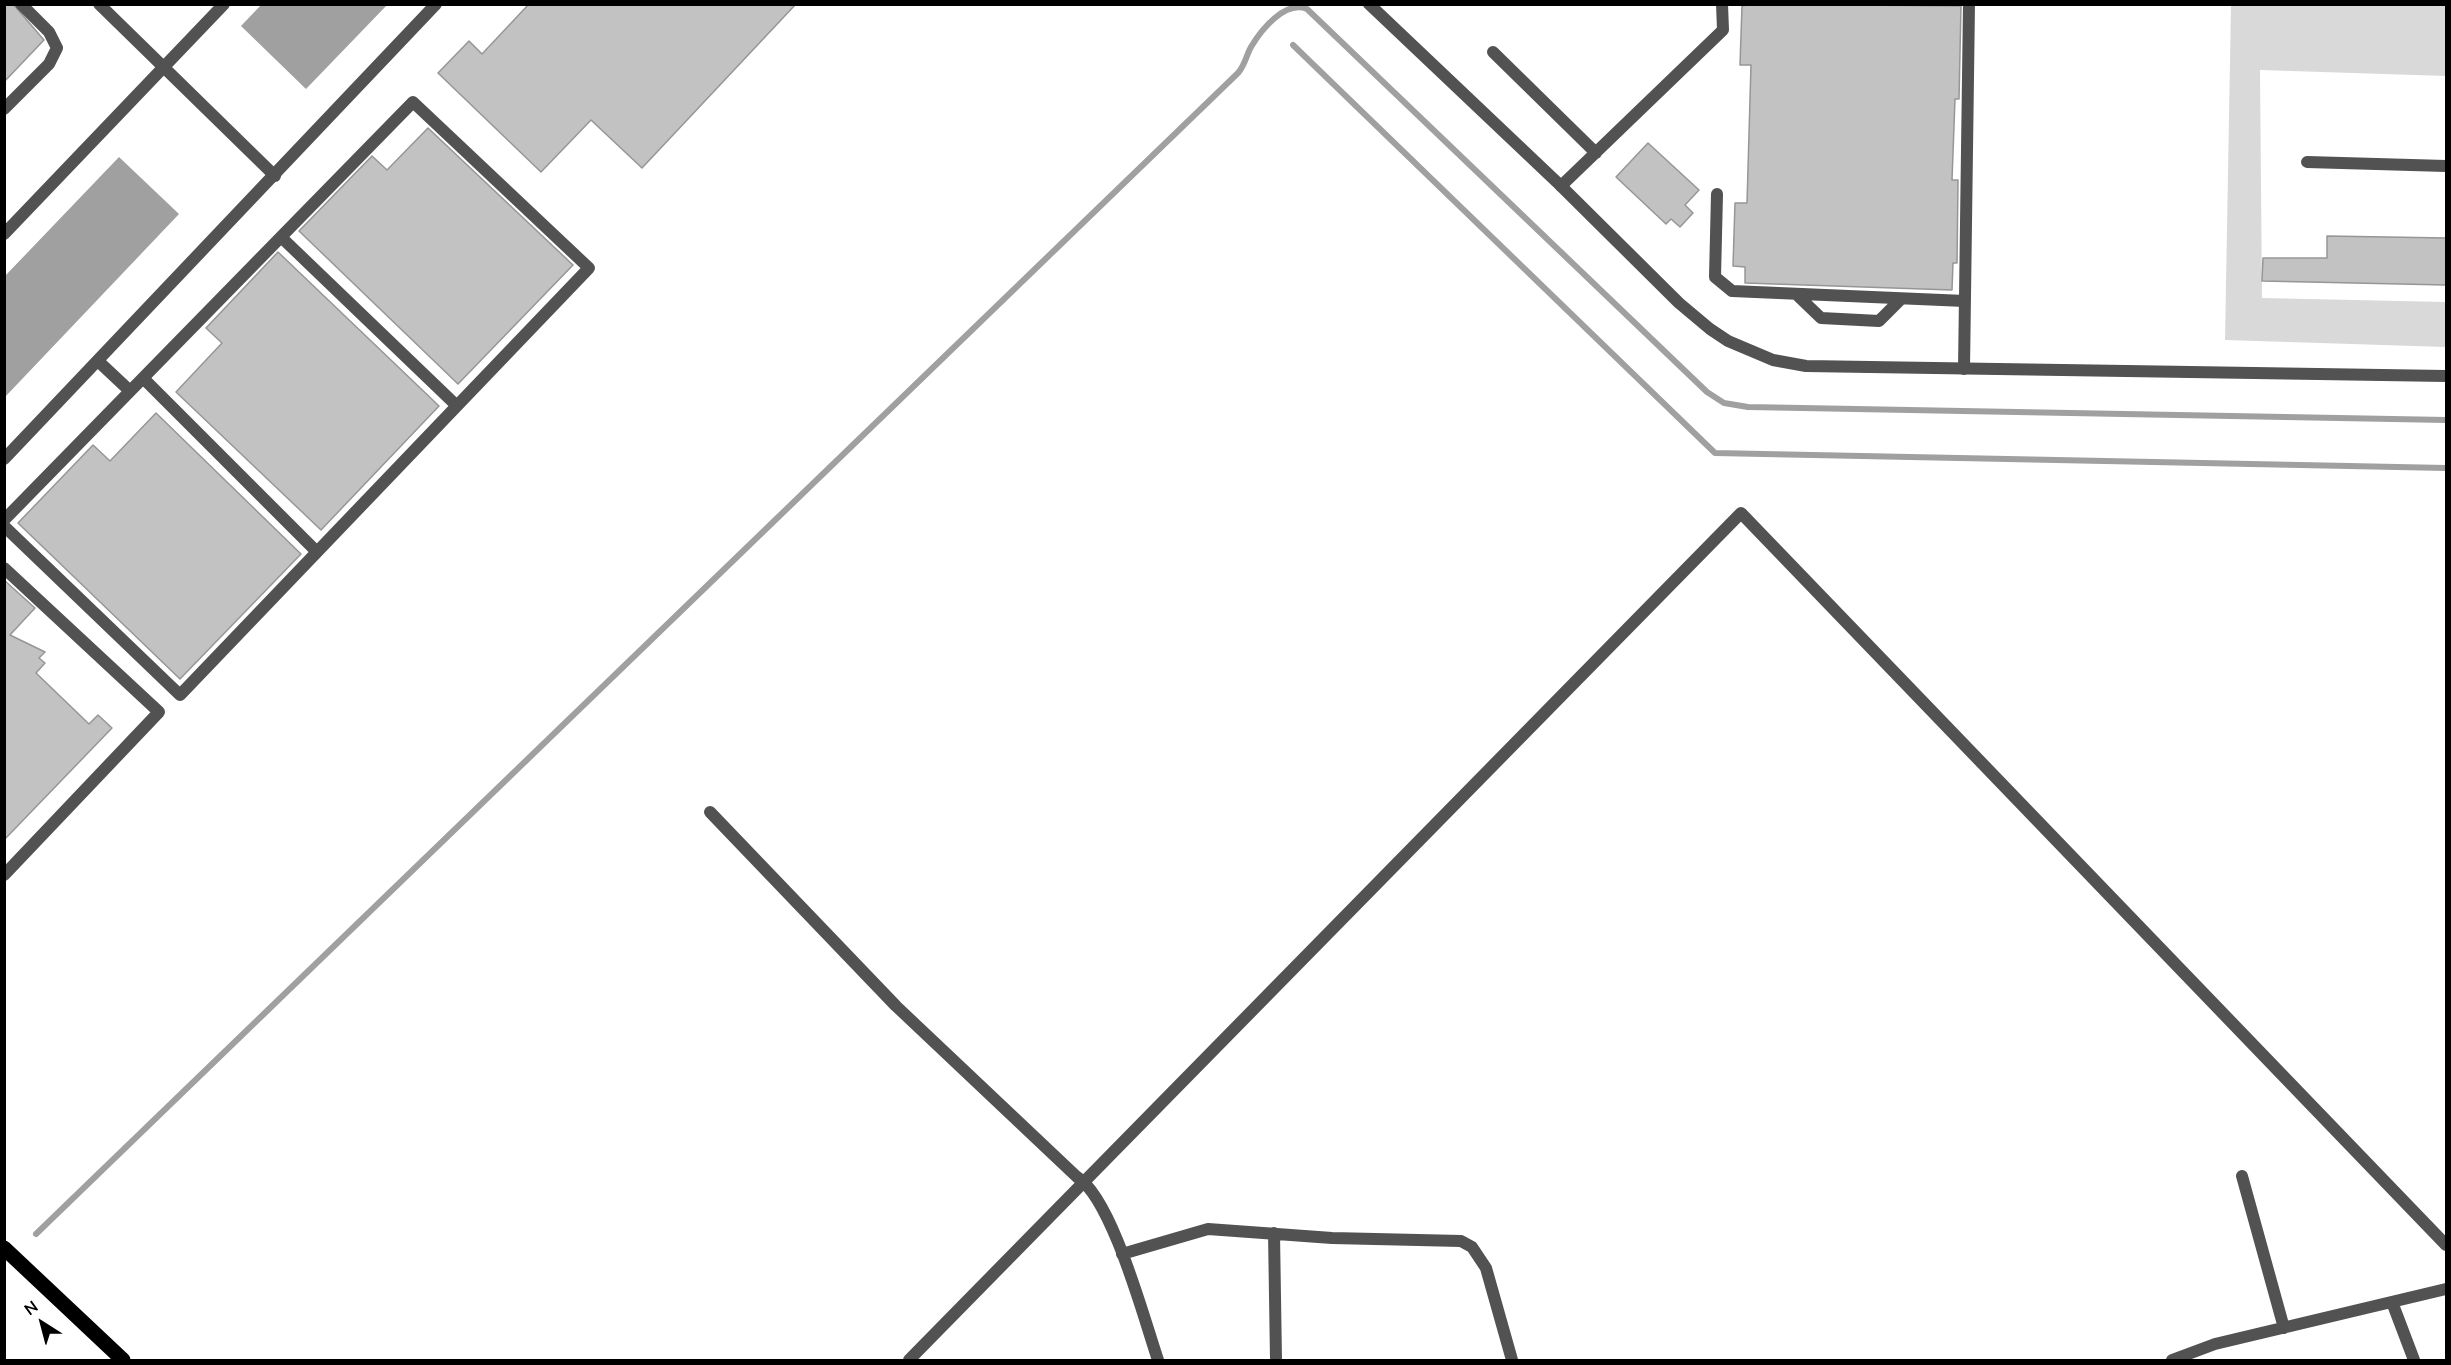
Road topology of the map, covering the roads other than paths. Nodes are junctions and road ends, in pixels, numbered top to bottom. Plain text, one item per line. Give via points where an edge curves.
1 (21, 4) edge
2 (99, 4) edge
3 (224, 4) edge
4 (436, 4) edge
5 (1369, 4) edge
6 (1722, 4) edge
7 (1970, 4) edge
8 (1493, 52) dead end
9 (165, 67) junction
10 (4, 109) edge
11 (1596, 153) junction
12 (2307, 162) dead end
13 (2446, 166) edge
14 (276, 176) junction
15 (1561, 186) junction
16 (1717, 194) dead end
17 (4, 234) edge
18 (281, 237) junction
19 (1796, 294) junction
20 (1901, 299) junction
21 (1965, 301) junction
22 (98, 361) junction
23 (1964, 369) junction
24 (2446, 376) edge
25 (143, 378) junction
26 (130, 391) junction
27 (457, 406) junction
28 (4, 459) edge
29 (4, 520) edge
30 (4, 526) edge
31 (317, 552) junction
32 (4, 568) edge
33 (710, 812) dead end
34 (4, 874) edge
35 (2242, 1176) dead end
36 (1081, 1180) junction
37 (1274, 1233) junction
38 (2446, 1245) edge
39 (4, 1248) edge
40 (1122, 1254) junction
41 (2446, 1288) edge
42 (2392, 1302) junction
43 (2284, 1328) junction
44 (123, 1360) edge
45 (909, 1360) edge
46 (1158, 1360) edge
47 (1276, 1360) edge
48 (1512, 1360) edge
49 (2172, 1360) edge
50 (2414, 1360) edge

1 - 10 street via 49,32 57,48 49,64
2 - 9 street
3 - 9 street
4 - 14 street
5 - 15 street
6 - 11 street via 1723,30
7 - 21 street
8 - 11 street
9 - 14 street
9 - 17 street
11 - 15 street
12 - 13 street
14 - 22 street
15 - 23 street via 1678,303 1728,341 1786,364
16 - 19 street via 1715,277 1732,291
18 - 25 street
18 - 27 street
18 - 27 street via 413,102 589,268
19 - 20 street
19 - 20 street via 1821,318 1880,321
20 - 21 street
21 - 23 street
22 - 26 street
22 - 28 street
23 - 24 street
25 - 26 street
25 - 31 street
26 - 29 street
27 - 31 street
30 - 31 street via 180,695
32 - 34 street via 159,712
33 - 36 street via 896,1006
35 - 43 street
36 - 38 street via 1741,513
36 - 40 street via 1102,1209
36 - 45 street
37 - 40 street via 1208,1229
37 - 47 street
37 - 48 street via 1461,1241 1472,1247 1486,1268
39 - 44 main road
40 - 46 street
41 - 42 street
42 - 43 street
42 - 50 street
43 - 49 street via 2216,1344

